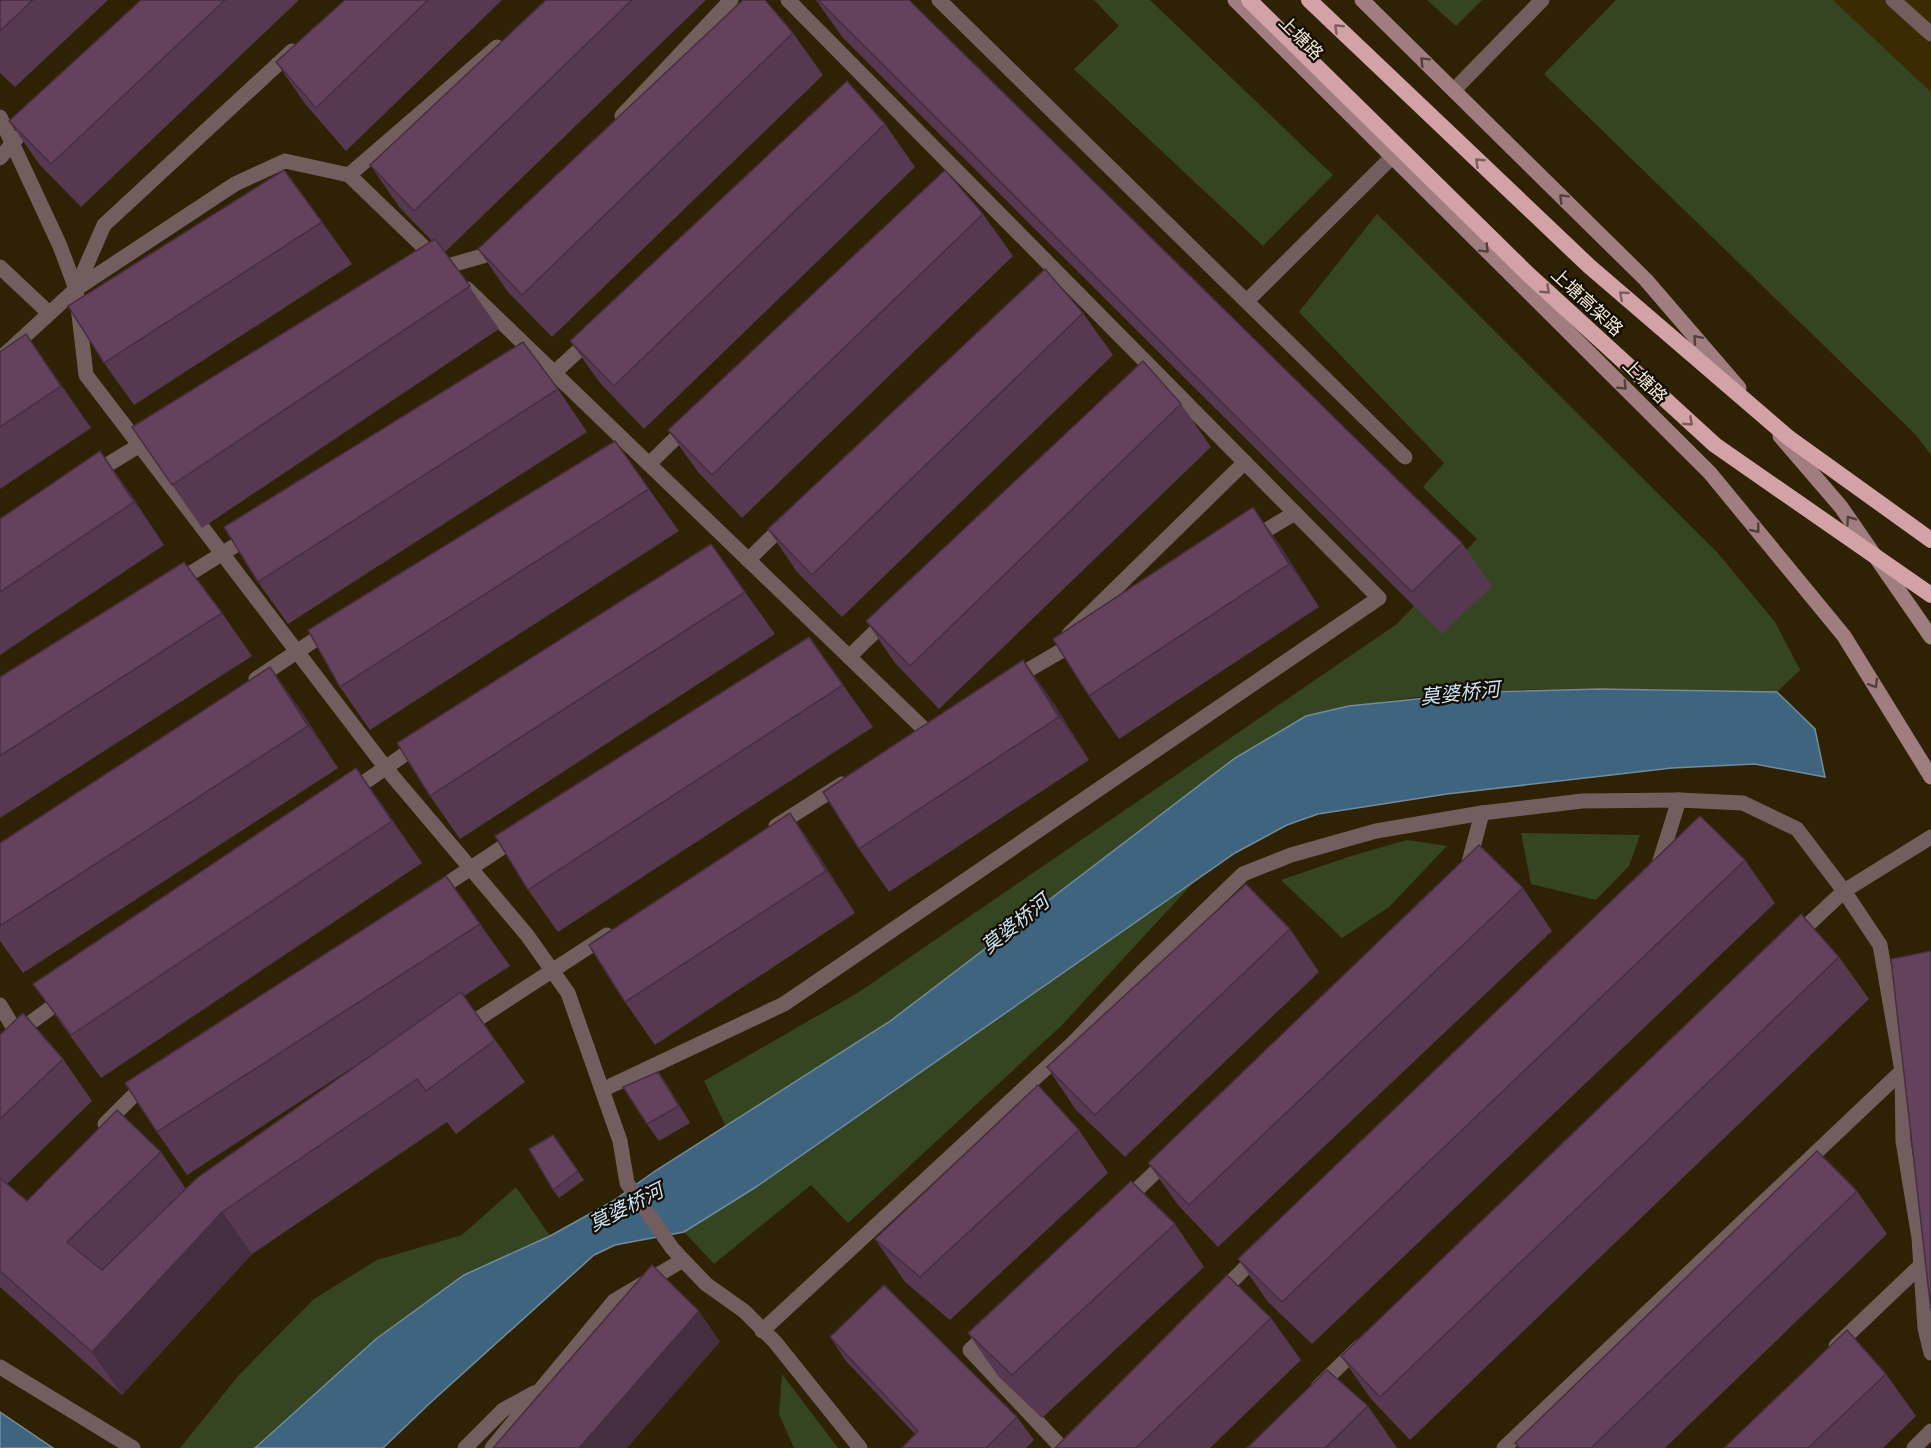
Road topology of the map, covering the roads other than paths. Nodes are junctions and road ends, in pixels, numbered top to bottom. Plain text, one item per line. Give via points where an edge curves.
1 (731, 0) edge
2 (788, 0) edge
3 (939, 0) edge
4 (1235, 0) edge
5 (1249, 0) edge
6 (1309, 0) edge
7 (1362, 0) edge
8 (1542, 0) edge
9 (1893, 0) edge
10 (1931, 34) edge
11 (507, 38) edge
12 (304, 40) edge
13 (1454, 90) junction
14 (0, 117) edge
15 (29, 126) edge
16 (608, 131) edge
17 (12, 143) junction
18 (1392, 157) junction
19 (0, 158) edge
20 (349, 175) junction
21 (509, 236) edge
22 (0, 267) edge
23 (444, 267) junction
24 (424, 279) edge
25 (76, 289) junction
26 (1247, 301) junction
27 (49, 313) junction
28 (598, 332) edge
29 (0, 359) edge
30 (554, 373) junction
31 (700, 415) edge
32 (160, 433) edge
33 (140, 445) junction
34 (1405, 457) dead end
35 (1245, 462) junction
36 (649, 464) junction
37 (80, 482) edge
38 (799, 511) edge
39 (1295, 513) junction
40 (263, 528) edge
41 (1931, 540) edge
42 (1236, 548) edge
43 (223, 554) junction
44 (748, 560) junction
45 (162, 590) edge
46 (1931, 596) edge
47 (900, 607) edge
48 (346, 619) edge
49 (1096, 630) edge
50 (1931, 637) edge
51 (297, 651) junction
52 (849, 657) junction
53 (1036, 665) junction
54 (248, 684) edge
55 (996, 689) edge
56 (925, 731) edge
57 (435, 734) edge
58 (385, 766) junction
59 (854, 776) edge
60 (1931, 777) edge
61 (1678, 800) junction
62 (337, 801) edge
63 (1482, 813) junction
64 (530, 829) edge
65 (764, 834) edge
66 (1931, 837) edge
67 (470, 868) junction
68 (1458, 882) edge
69 (1641, 883) edge
70 (1844, 891) junction
71 (421, 901) edge
72 (622, 925) edge
73 (1783, 949) edge
74 (552, 970) junction
75 (75, 990) edge
76 (0, 1005) edge
77 (16, 1032) junction
78 (454, 1034) edge
79 (0, 1046) edge
80 (1902, 1071) junction
81 (164, 1075) edge
82 (602, 1090) junction
83 (93, 1137) edge
84 (1175, 1153) edge
85 (1116, 1210) edge
86 (1266, 1248) edge
87 (683, 1260) junction
88 (1921, 1265) junction
89 (1206, 1306) edge
90 (1004, 1317) edge
91 (762, 1331) junction
92 (1374, 1333) edge
93 (1829, 1353) edge
94 (1931, 1353) edge
95 (0, 1367) edge
96 (542, 1388) junction
97 (1305, 1399) edge
98 (1931, 1431) edge
99 (1064, 1445) edge
100 (133, 1448) edge
101 (465, 1448) edge
102 (492, 1448) edge
103 (860, 1448) edge
104 (1504, 1448) edge
105 (1914, 1448) edge

1 - 16 lane
2 - 35 lane via 863,85 949,172 1144,368
3 - 26 lane
4 - 18 main road, 上塘路
5 -> 46 highway, 上塘高架路, bridge via 1529,275 1714,445
41 -> 6 highway, 上塘高架路, bridge via 1789,438 1589,266
13 -> 7 main road
8 - 13 lane
9 - 10 lane
11 - 20 lane
12 - 25 lane via 104,225
50 -> 13 main road via 1841,507 1646,279
14 - 17 lane
15 - 17 lane
17 - 19 lane
17 - 25 lane
18 - 26 lane
18 -> 60 main road, 上塘路 via 1710,473 1844,636
20 - 23 lane
20 - 25 lane via 285,161 235,184
21 - 23 lane via 493,253
22 - 27 lane
23 - 24 lane
23 - 30 lane via 529,356
25 - 27 lane
25 - 33 lane via 86,375
26 - 34 lane
27 - 29 lane
28 - 30 lane
30 - 36 lane via 618,443
31 - 36 lane
32 - 33 lane
33 - 37 lane
33 - 43 lane
35 - 39 lane
35 - 53 lane
36 - 44 lane via 725,545
38 - 44 lane
39 - 42 lane
39 - 82 lane via 1379,598 784,1004
40 - 43 lane
43 - 45 lane
43 - 51 lane
44 - 52 lane via 823,640
47 - 52 lane
48 - 51 lane
49 - 53 lane
51 - 54 lane
51 - 58 lane
52 - 56 lane
53 - 55 lane
57 - 58 lane
58 - 62 lane
58 - 67 lane
59 - 65 lane
61 - 63 lane via 1582,801
61 - 69 lane via 1658,867
61 - 70 lane via 1743,803 1797,829
63 - 68 lane via 1466,874
63 - 91 lane via 1376,831 1291,855 1243,874 1073,1043
64 - 67 lane
66 - 70 lane
67 - 71 lane
67 - 74 lane
70 - 73 lane
70 - 80 lane via 1880,945
72 - 74 lane
74 - 78 lane
74 - 82 lane via 568,993
75 - 77 lane
76 - 77 lane
77 - 79 lane
80 - 88 lane via 1903,1142
80 - 104 lane
81 - 83 lane via 134,1095
82 - 87 lane via 620,1141 627,1183
84 - 85 lane
86 - 89 lane
87 - 91 lane
87 - 96 lane via 614,1301
88 - 93 lane
88 - 94 lane via 1925,1328
90 - 99 lane via 970,1350
91 - 103 lane
92 - 97 lane
95 - 100 lane
96 - 101 lane via 503,1410
96 - 102 lane
98 - 105 lane

